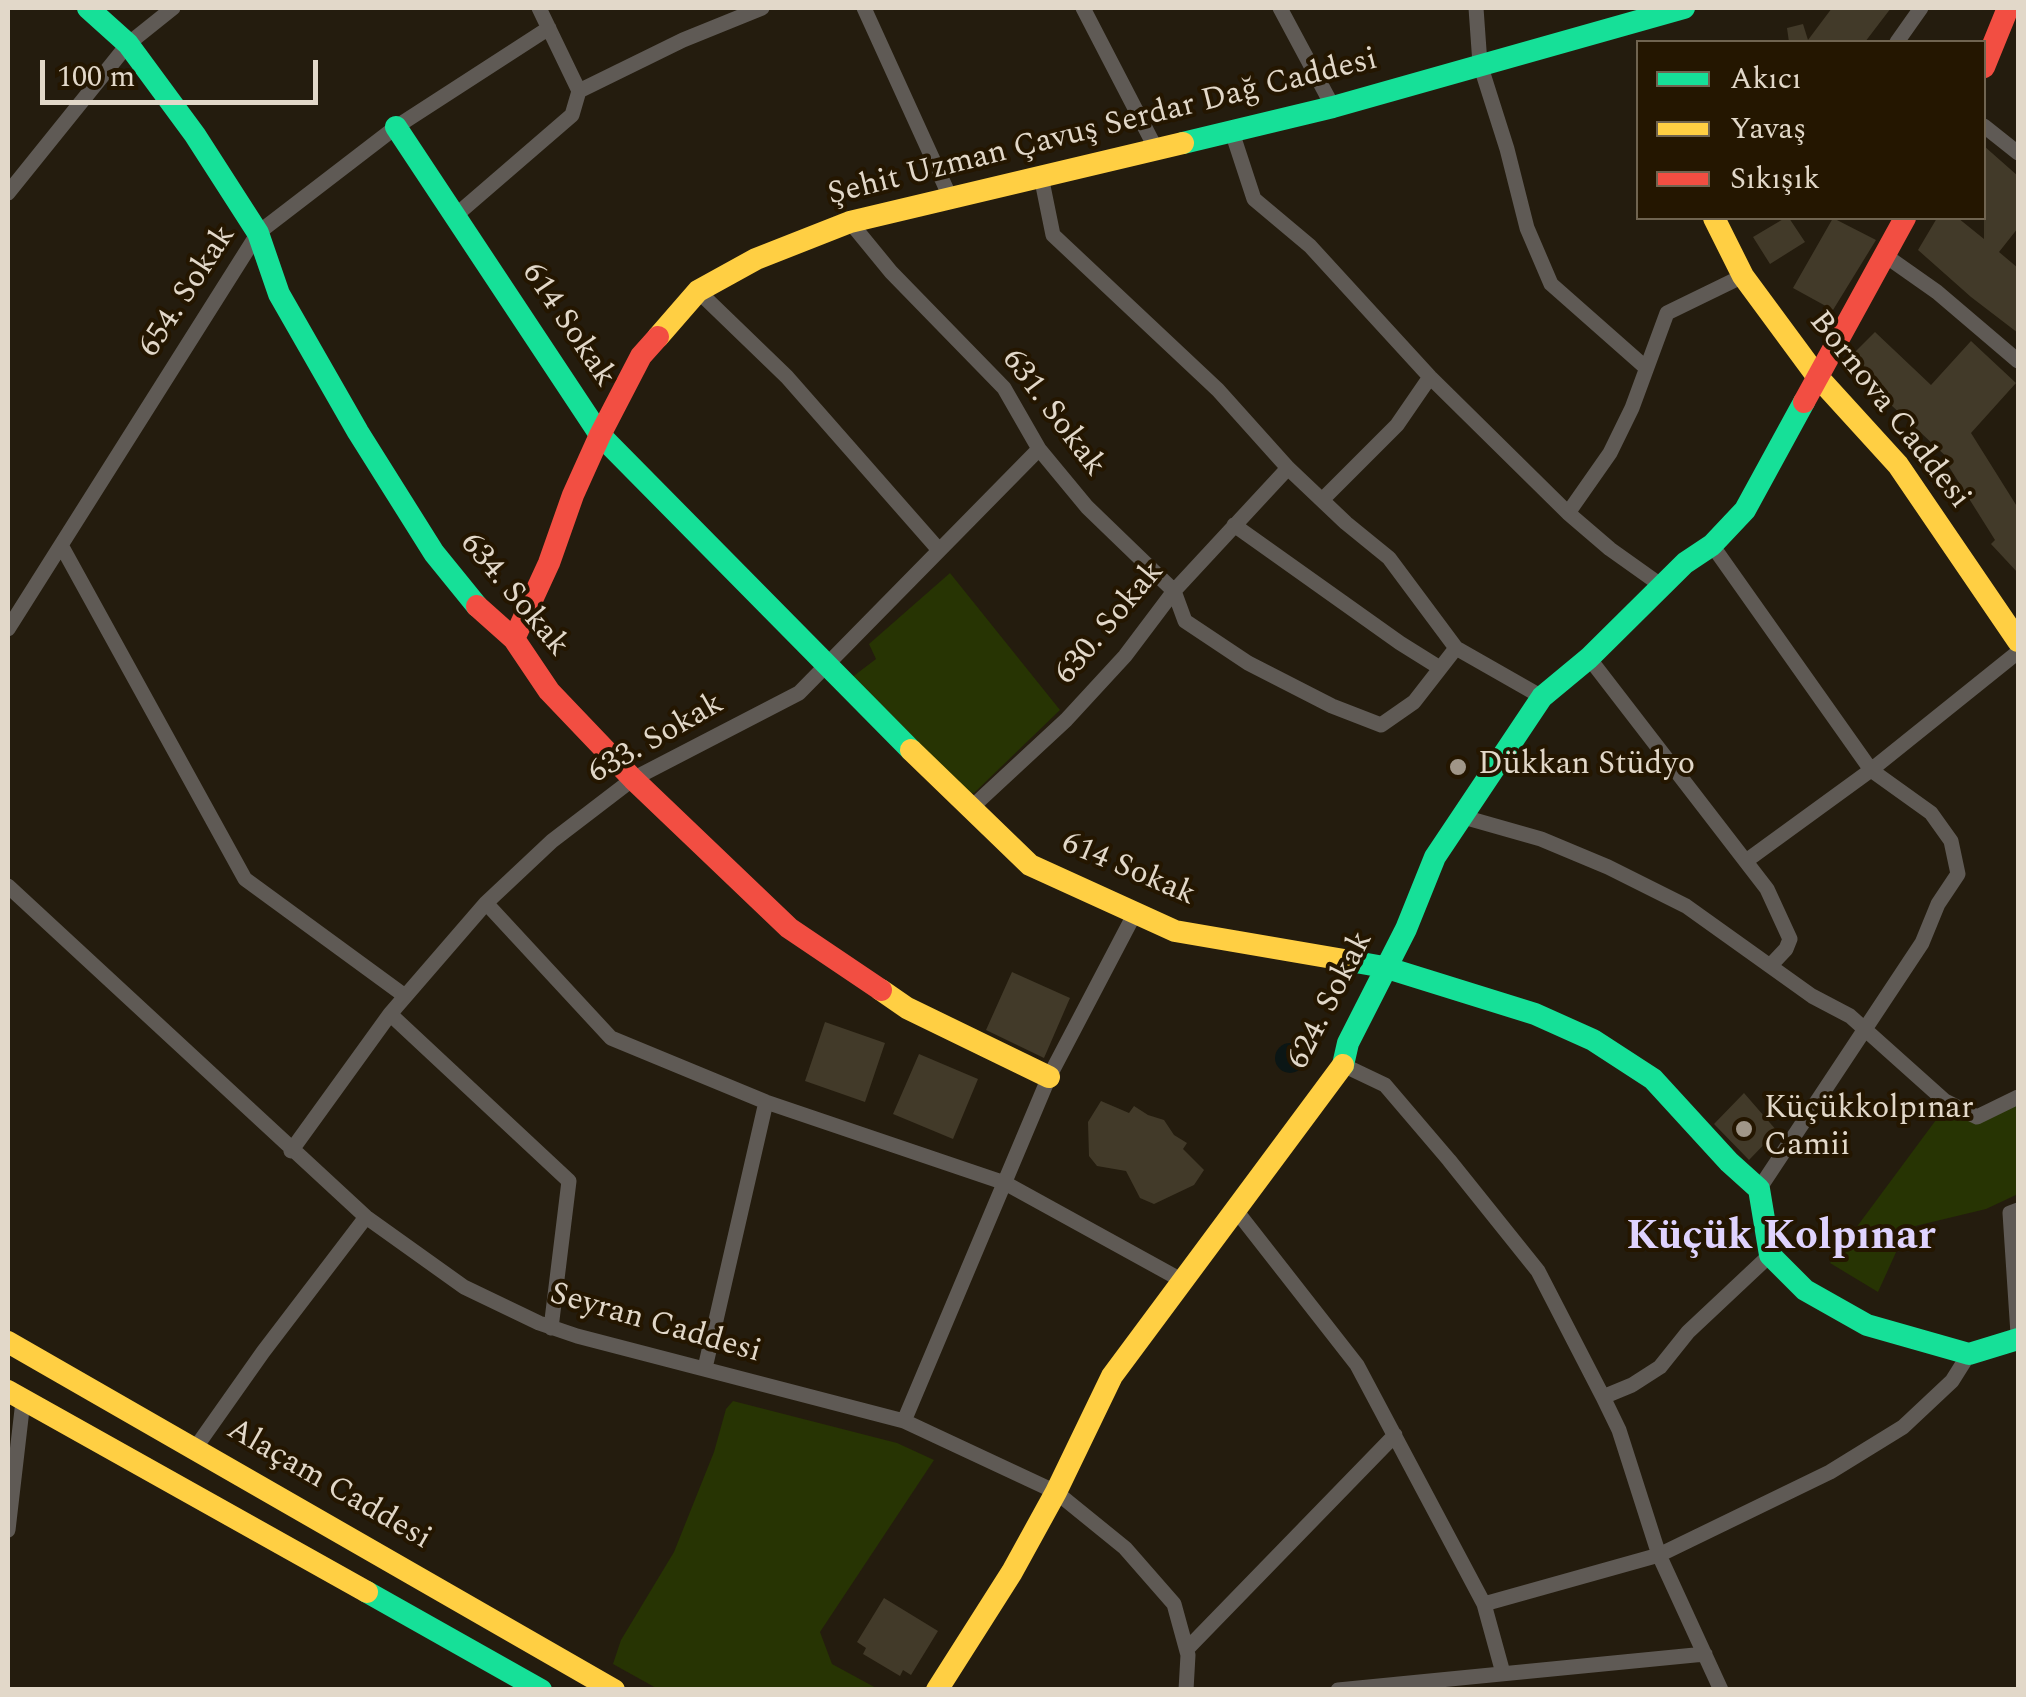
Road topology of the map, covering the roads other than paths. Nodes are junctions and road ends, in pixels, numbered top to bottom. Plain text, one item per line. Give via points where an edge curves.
1 (88, 8) edge
2 (173, 8) edge
3 (538, 8) edge
4 (762, 8) edge
5 (864, 8) edge
6 (1083, 8) edge
7 (1280, 8) edge
8 (1476, 8) edge
9 (1684, 8) edge
10 (1920, 8) edge
11 (2008, 8) edge
12 (1657, 12) edge
13 (549, 28) junction
14 (1659, 40) edge
15 (1899, 40) edge
16 (128, 44) junction
17 (1986, 62) edge
18 (1480, 64) junction
19 (580, 91) junction
20 (1334, 108) junction
21 (396, 127) junction
22 (1986, 128) edge
23 (1232, 132) junction
24 (1155, 147) junction
25 (2018, 153) edge
26 (1041, 176) junction
27 (8, 194) edge
28 (950, 197) junction
29 (454, 216) junction
30 (1715, 220) edge
31 (1904, 220) edge
32 (850, 222) junction
33 (258, 233) junction
34 (1883, 254) junction
35 (1743, 276) junction
36 (698, 291) junction
37 (2018, 361) edge
38 (1645, 366) junction
39 (1816, 375) junction
40 (1430, 377) junction
41 (600, 435) junction
42 (1039, 449) junction
43 (1288, 468) junction
44 (1323, 499) junction
45 (1568, 513) junction
46 (1234, 525) junction
47 (61, 544) junction
48 (1712, 545) junction
49 (939, 550) junction
50 (1662, 586) junction
51 (1174, 591) junction
52 (8, 629) edge
53 (514, 639) junction
54 (2018, 641) edge
55 (1456, 648) junction
56 (2018, 652) edge
57 (1589, 658) junction
58 (825, 666) junction
59 (1440, 668) junction
60 (1542, 697) junction
61 (1871, 770) junction
62 (634, 779) junction
63 (970, 809) junction
64 (1460, 816) junction
65 (1746, 861) junction
66 (8, 886) edge
67 (486, 903) junction
68 (1135, 912) junction
69 (1770, 966) junction
70 (1384, 967) junction
71 (405, 996) junction
72 (390, 1014) junction
73 (1866, 1029) junction
74 (1343, 1065) junction
75 (1049, 1077) junction
76 (2018, 1097) edge
77 (766, 1102) junction
78 (290, 1151) junction
79 (1005, 1183) junction
80 (1759, 1189) junction
81 (1236, 1210) junction
82 (2018, 1210) edge
83 (366, 1217) junction
84 (1770, 1255) junction
85 (1183, 1280) junction
86 (551, 1328) junction
87 (2018, 1337) edge
88 (8, 1342) edge
89 (1969, 1354) junction
90 (705, 1368) junction
91 (16, 1396) edge
92 (1603, 1397) junction
93 (904, 1422) junction
94 (1395, 1435) junction
95 (196, 1448) junction
96 (1056, 1492) junction
97 (8, 1530) edge
98 (1659, 1555) junction
99 (1484, 1604) junction
100 (1186, 1649) junction
101 (1705, 1654) junction
102 (1503, 1672) junction
103 (541, 1690) edge
104 (614, 1690) edge
105 (938, 1690) edge
106 (1186, 1690) edge
107 (1338, 1690) edge
108 (1721, 1690) edge

1 - 16 street, 634. Sokak
2 - 16 street
3 - 13 street
4 - 19 street
5 - 28 street
6 - 24 street
7 - 20 street
8 - 18 street
9 - 12 street, Şehit Uzman Çavuş Serdar Dağ Caddesi
10 - 15 street
11 - 17 street
12 - 14 street
12 - 18 street, Şehit Uzman Çavuş Serdar Dağ Caddesi
13 - 19 street
13 - 21 street, 654. Sokak
16 - 27 street
16 - 33 street, 634. Sokak
18 - 20 street, Şehit Uzman Çavuş Serdar Dağ Caddesi
18 - 38 street via 1551,284
19 - 29 street via 572,115
20 - 23 street, Şehit Uzman Çavuş Serdar Dağ Caddesi
21 - 29 street, 614 Sokak
21 - 33 street, 654. Sokak
22 - 25 street
23 - 24 street, Şehit Uzman Çavuş Serdar Dağ Caddesi
23 - 40 street via 1254,199 1310,246
24 - 26 street, Şehit Uzman Çavuş Serdar Dağ Caddesi
26 - 28 street, Şehit Uzman Çavuş Serdar Dağ Caddesi
26 - 43 street via 1053,235 1218,390
28 - 32 street, Şehit Uzman Çavuş Serdar Dağ Caddesi
29 - 41 street, 614 Sokak
30 - 35 street, Bornova Caddesi
31 - 34 street, 624. Sokak
32 - 36 street, Şehit Uzman Çavuş Serdar Dağ Caddesi via 756,259
32 - 42 street, 631. Sokak via 1004,388
33 - 47 street, 654. Sokak
33 - 53 street, 634. Sokak via 279,294 434,553 472,602
34 - 37 street
34 - 39 street, 624. Sokak
35 - 38 street via 1668,313
35 - 39 street, Bornova Caddesi
36 - 41 street, Şehit Uzman Çavuş Serdar Dağ Caddesi via 641,356
36 - 49 street via 786,377
38 - 45 street via 1610,453
39 - 48 street, 624. Sokak via 1745,510
39 - 54 street, Bornova Caddesi via 1898,465
40 - 44 street via 1398,425
40 - 45 street
41 - 53 street, Şehit Uzman Çavuş Serdar Dağ Caddesi
41 - 58 street, 614 Sokak
42 - 49 street, 633. Sokak
42 - 51 street, 631. Sokak
43 - 44 street
43 - 46 street, 630. Sokak
44 - 55 street via 1389,558
45 - 50 street
46 - 51 street, 630. Sokak
46 - 59 street
47 - 52 street, 654. Sokak
47 - 71 street via 245,880
48 - 50 street, 624. Sokak
48 - 61 street
49 - 58 street, 633. Sokak
50 - 57 street, 624. Sokak
51 - 59 street, 631. Sokak via 1186,621 1248,663 1381,726 1414,702
51 - 63 street, 630. Sokak via 1078,707
53 - 62 street, 634. Sokak via 549,691
55 - 59 street
55 - 60 street
56 - 61 street
57 - 60 street, 624. Sokak
57 - 65 street
58 - 62 street, 633. Sokak via 799,694
58 - 63 street, 614 Sokak
60 - 64 street, 624. Sokak
61 - 65 street
61 - 73 street via 1932,813 1951,841 1958,874
62 - 67 street, 633. Sokak via 552,841
62 - 75 street, 634. Sokak via 788,928 907,1008
63 - 68 street, 614 Sokak via 1030,865
64 - 69 street via 1608,867 1686,906
64 - 70 street, 624. Sokak
65 - 69 street via 1790,939
66 - 78 street, Seyran Caddesi
67 - 71 street, 633. Sokak
67 - 77 street via 610,1038
68 - 70 street, 614 Sokak via 1176,931
68 - 75 street
69 - 73 street
70 - 74 street, 624. Sokak
70 - 80 street, 614 Sokak via 1536,1014 1593,1040 1653,1079
71 - 72 street, 633. Sokak
72 - 78 street, 633. Sokak
72 - 86 street via 569,1182
73 - 76 street via 1945,1101 1977,1117
73 - 80 street
74 - 81 street, 624. Sokak
74 - 92 street via 1385,1085 1538,1271
75 - 79 street
77 - 79 street
77 - 90 street
78 - 83 street, Seyran Caddesi
79 - 85 street
79 - 93 street
80 - 84 street
81 - 85 street, 624. Sokak
81 - 94 street via 1357,1365
82 - 87 street via 2010,1213
83 - 86 street, Seyran Caddesi via 464,1286
83 - 95 street
84 - 89 street via 1805,1290 1868,1325
84 - 92 street via 1660,1367
85 - 96 street, 624. Sokak via 1112,1376
86 - 90 street, Seyran Caddesi
87 - 89 street
88 - 95 street, Alaçam Caddesi
89 - 98 street via 1952,1381 1902,1427 1830,1472
90 - 93 street, Seyran Caddesi
91 - 97 street
91 - 103 street
92 - 98 street
93 - 96 street, Seyran Caddesi
94 - 99 street
94 - 100 street
95 - 104 street, Alaçam Caddesi
96 - 100 street, Seyran Caddesi via 1124,1548 1174,1604
96 - 105 street, 624. Sokak
98 - 99 street
98 - 101 street
99 - 102 street
100 - 106 street, Seyran Caddesi
101 - 102 street
101 - 108 street
102 - 107 street

